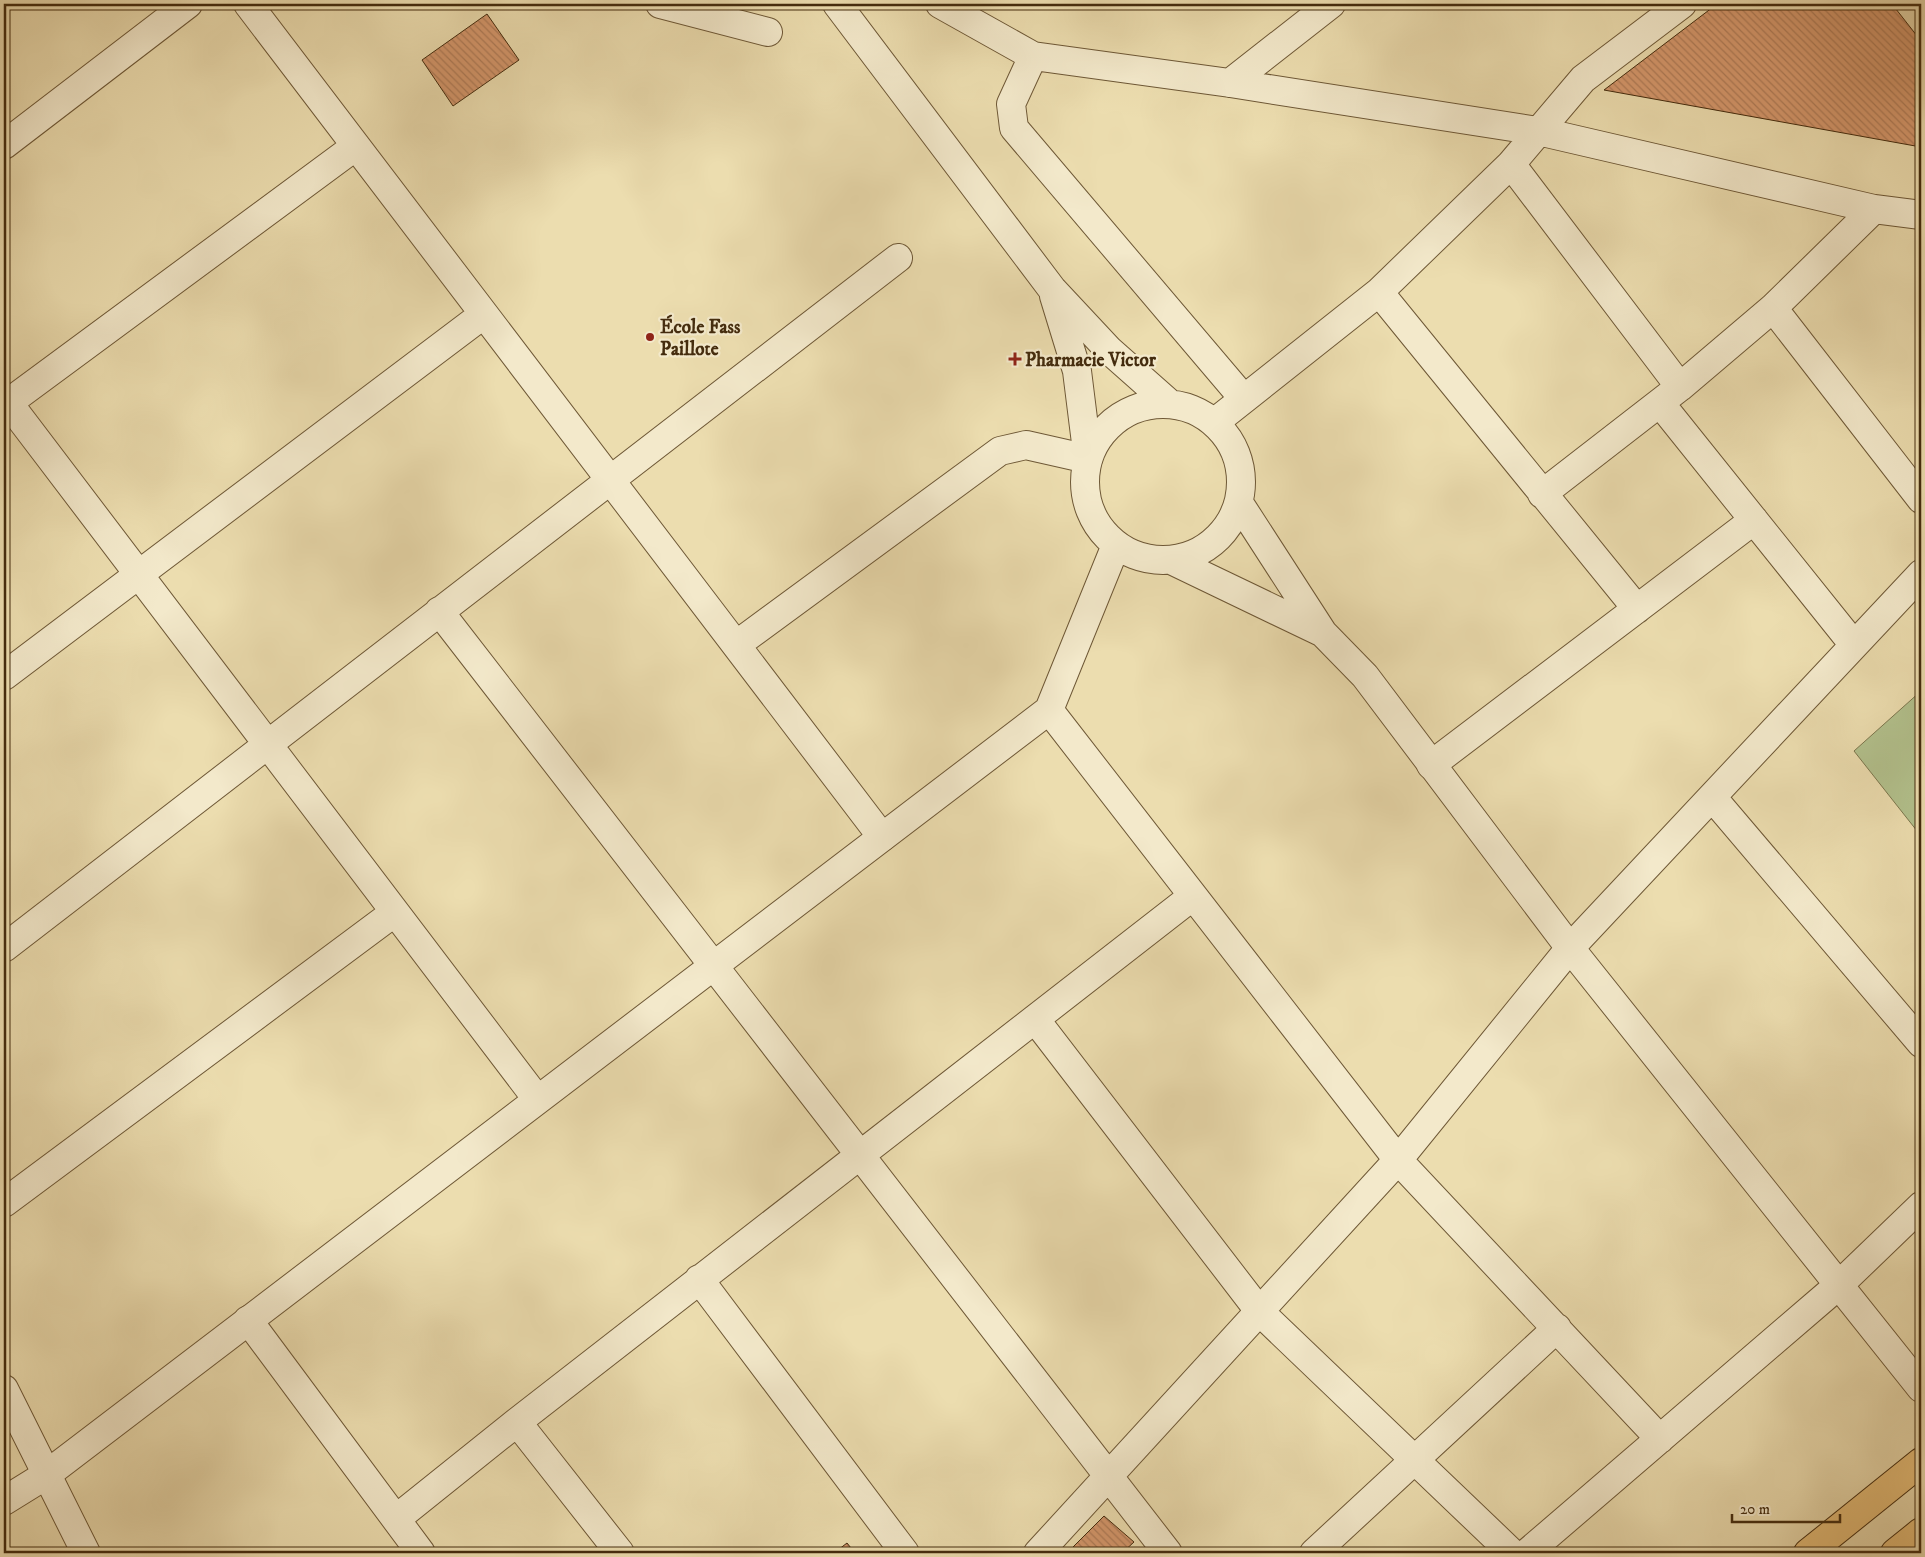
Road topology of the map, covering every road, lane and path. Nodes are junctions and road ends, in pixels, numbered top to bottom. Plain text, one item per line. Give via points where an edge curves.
1 (188, 4) edge
2 (248, 4) edge
3 (660, 4) edge
4 (836, 4) edge
5 (940, 4) edge
6 (1331, 4) edge
7 (1682, 4) edge
8 (975, 11) edge
9 (768, 32) dead end
10 (1032, 56) junction
11 (1230, 83) junction
12 (1538, 131) junction
13 (4, 145) edge
14 (356, 146) junction
15 (1511, 164) junction
16 (1874, 209) junction
17 (1921, 215) edge
18 (898, 258) dead end
19 (1052, 289) junction
20 (1379, 292) junction
21 (1773, 308) junction
22 (484, 314) junction
23 (1670, 395) junction
24 (1244, 399) junction
25 (6, 400) edge
26 (1170, 404) junction
27 (1215, 422) junction
28 (1088, 459) junction
29 (610, 479) junction
30 (1542, 494) junction
31 (1921, 499) edge
32 (1239, 503) junction
33 (1754, 520) junction
34 (1116, 545) junction
35 (1171, 560) junction
36 (1921, 574) edge
37 (139, 575) junction
38 (1637, 609) junction
39 (439, 611) junction
40 (1323, 632) junction
41 (736, 645) junction
42 (1854, 645) junction
43 (4, 676) edge
44 (1048, 710) junction
45 (267, 744) junction
46 (1431, 765) junction
47 (1712, 797) junction
48 (882, 837) junction
49 (1193, 896) junction
50 (395, 912) junction
51 (4, 948) edge
52 (1570, 948) junction
53 (713, 966) junction
54 (1035, 1018) junction
55 (1921, 1043) edge
56 (537, 1099) junction
57 (860, 1155) junction
58 (1398, 1160) junction
59 (4, 1203) edge
60 (1921, 1206) edge
61 (700, 1279) junction
62 (1840, 1284) junction
63 (1260, 1312) junction
64 (248, 1320) junction
65 (1557, 1328) junction
66 (1921, 1388) edge
67 (4, 1389) edge
68 (516, 1422) junction
69 (1660, 1439) junction
70 (1415, 1461) junction
71 (1921, 1462) edge
72 (46, 1474) junction
73 (1108, 1476) junction
74 (4, 1501) edge
75 (396, 1519) junction
76 (1921, 1532) edge
77 (614, 1551) edge
78 (86, 1553) edge
79 (421, 1553) edge
80 (905, 1553) edge
81 (1038, 1553) edge
82 (1168, 1553) edge
83 (1314, 1553) edge
84 (1512, 1553) edge
85 (1527, 1553) edge
86 (1808, 1553) edge
87 (1895, 1553) edge

1 - 13 street
2 - 14 street
3 - 9 street
4 - 19 street
5 - 8 street
6 - 11 street
7 - 12 street via 1583,79
8 - 10 street
10 - 11 street
10 - 24 street via 1011,104 1014,128
11 - 12 street
12 - 15 street
12 - 16 street
14 - 22 street
14 - 25 street
15 - 20 street
15 - 23 street
16 - 17 street
16 - 21 street
18 - 29 street
19 - 26 street via 1110,350
19 - 28 street via 1077,371
20 - 24 street
20 - 30 street
21 - 23 street
21 - 31 street
22 - 29 street
22 - 37 street
23 - 30 street
23 - 33 street
24 - 27 street
25 - 37 street
26 - 27 street via 1186,407
26 - 28 street via 1154,404 1123,415 1102,434
27 - 32 street via 1227,435 1240,468 1242,486
28 - 34 street via 1084,478 1086,497 1102,532
28 - 41 street via 1026,445 1000,451
29 - 39 street
29 - 41 street
30 - 38 street
32 - 35 street via 1222,534 1207,547 1190,556
32 - 40 street
33 - 38 street
33 - 42 street
34 - 35 street via 1151,560
34 - 44 street
35 - 40 street
36 - 42 street
37 - 43 street
37 - 45 street
38 - 46 street
39 - 45 street
39 - 53 street
40 - 46 street via 1365,676
41 - 48 street
42 - 47 street
44 - 48 street
44 - 49 street
45 - 50 street
45 - 51 street
46 - 52 street
47 - 52 street
47 - 55 street
48 - 53 street
49 - 54 street
49 - 58 street
50 - 56 street
50 - 59 street
52 - 58 street
52 - 62 street
53 - 56 street
53 - 57 street
54 - 57 street
54 - 63 street
56 - 64 street
57 - 61 street
57 - 73 street
58 - 63 street
58 - 65 street
60 - 62 street
61 - 68 street
61 - 80 street
62 - 66 street
62 - 69 street
63 - 70 street
63 - 73 street
64 - 72 street
64 - 75 street
65 - 69 street
65 - 70 street
67 - 72 street
68 - 75 street
68 - 77 street
69 - 85 street
70 - 83 street
70 - 84 street
71 - 86 highway
72 - 74 street
72 - 78 street
73 - 81 street
73 - 82 street
75 - 79 street
76 - 87 highway

